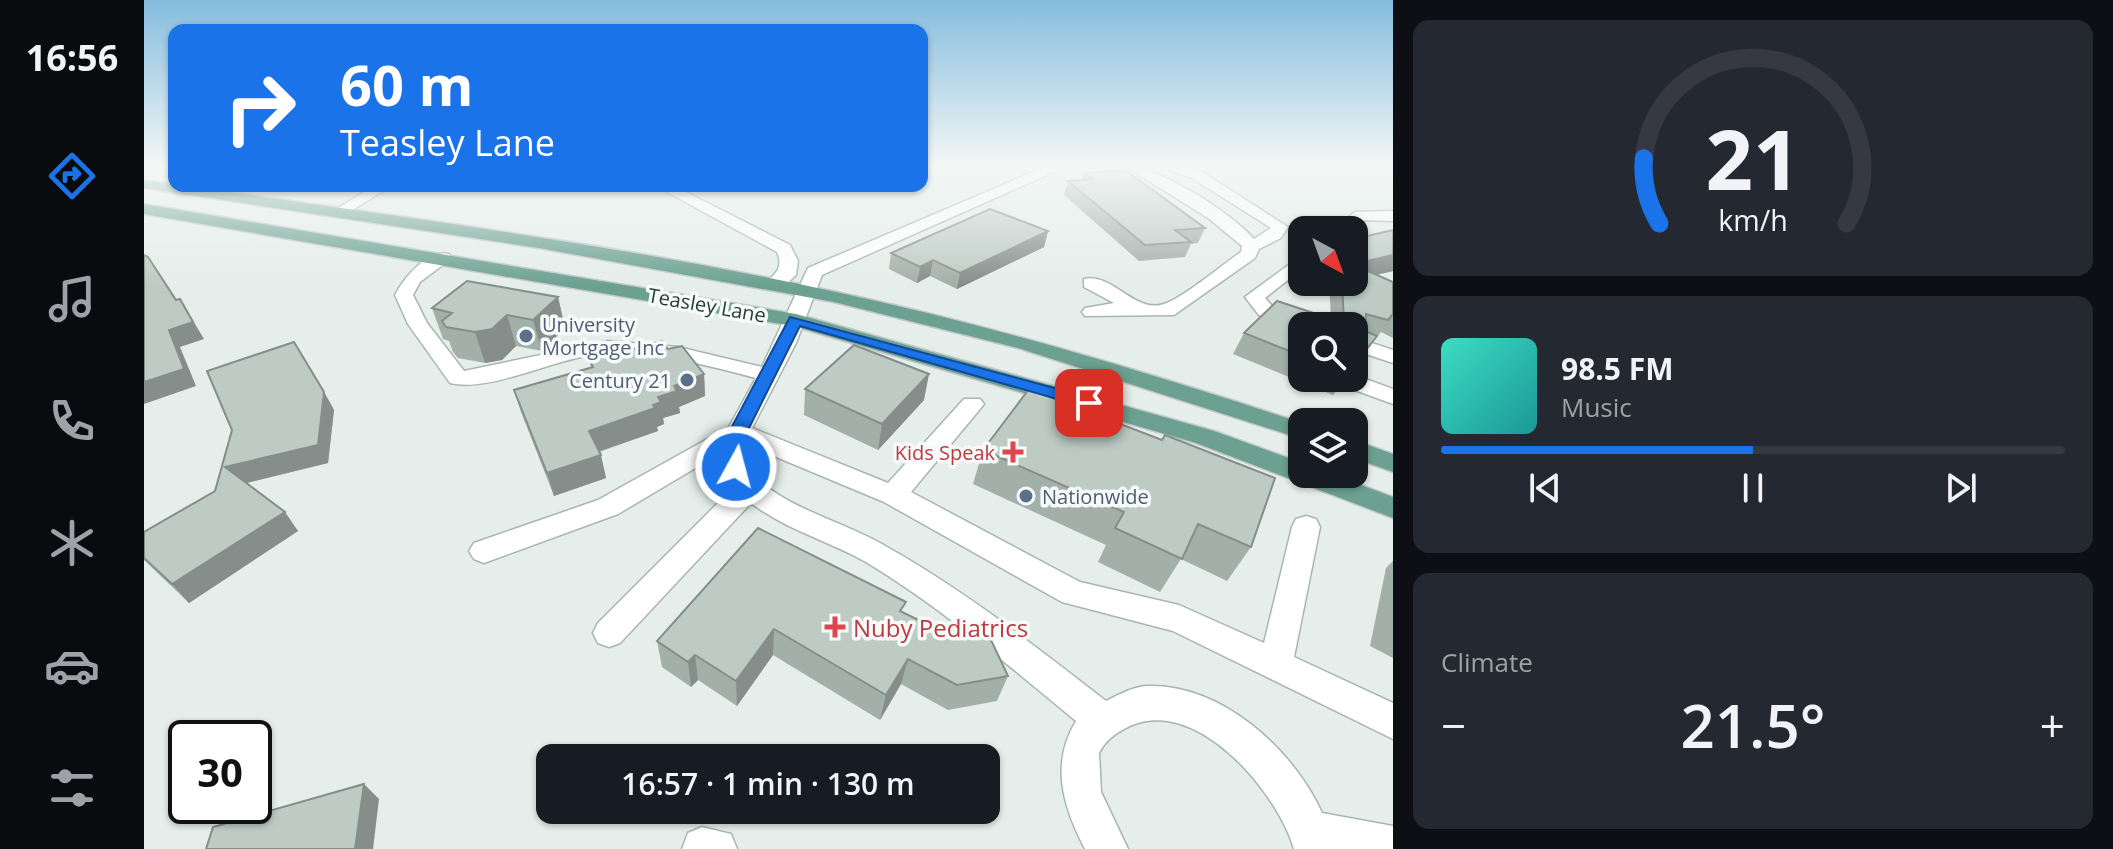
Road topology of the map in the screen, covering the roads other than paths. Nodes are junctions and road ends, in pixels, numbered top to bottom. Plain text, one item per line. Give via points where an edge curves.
1 (291, 206) edge
2 (351, 206) edge
3 (701, 206) edge
4 (968, 206) edge
5 (1197, 206) edge
6 (1246, 206) edge
7 (144, 209) edge
8 (338, 213) junction
9 (1360, 216) edge
10 (1393, 216) edge
11 (1251, 246) junction
12 (443, 258) junction
13 (1288, 271) edge
14 (1090, 283) dead end
15 (774, 285) junction
16 (807, 292) junction
17 (1143, 310) junction
18 (1092, 312) dead end
19 (1288, 319) edge
20 (796, 320) junction
21 (1368, 348) edge
22 (1393, 357) edge
23 (769, 375) junction
24 (1368, 387) edge
25 (1393, 397) edge
26 (972, 404) dead end
27 (1288, 426) edge
28 (738, 432) junction
29 (1368, 454) edge
30 (1393, 463) edge
31 (1288, 468) edge
32 (750, 488) junction
33 (1341, 488) edge
34 (893, 495) junction
35 (1393, 508) edge
36 (1306, 527) dead end
37 (484, 551) dead end
38 (609, 633) dead end
39 (1275, 665) junction
40 (1100, 718) junction
41 (1393, 721) edge
42 (1313, 840) edge
43 (1393, 846) edge
44 (1107, 849) edge

1 - 8 main road, Teasley Lane
2 - 8 street
3 - 15 street via 784,249 787,275
4 - 16 street via 814,272
5 - 11 street via 1246,237
6 - 11 street via 1280,227
7 - 12 main road, Teasley Lane
8 - 15 main road, Teasley Lane via 582,248
9 - 10 street
11 - 17 street via 1249,254 1167,311
12 - 20 main road, Teasley Lane
12 - 23 street via 413,279 404,295 418,324 458,378 624,347
13 - 19 street via 1254,297 1266,311
14 - 17 street
15 - 16 main road, Teasley Lane
16 - 20 street
16 - 27 main road, Teasley Lane via 1082,360
17 - 18 street
20 - 23 street
20 - 31 main road, Teasley Lane via 1205,437
21 - 22 street
23 - 28 street
24 - 25 street
26 - 34 street
28 - 32 street via 736,467
28 - 34 street
28 - 37 street via 608,507
29 - 30 main road
32 - 38 street
32 - 40 street via 778,509 874,553 958,606
33 - 35 main road, Teasley Lane
34 - 39 street via 1073,593 1179,619
36 - 39 street
39 - 41 street
40 - 42 street via 1144,703 1181,709 1220,725 1257,752 1289,789
40 - 44 street via 1083,743 1078,777 1087,816
42 - 43 street

